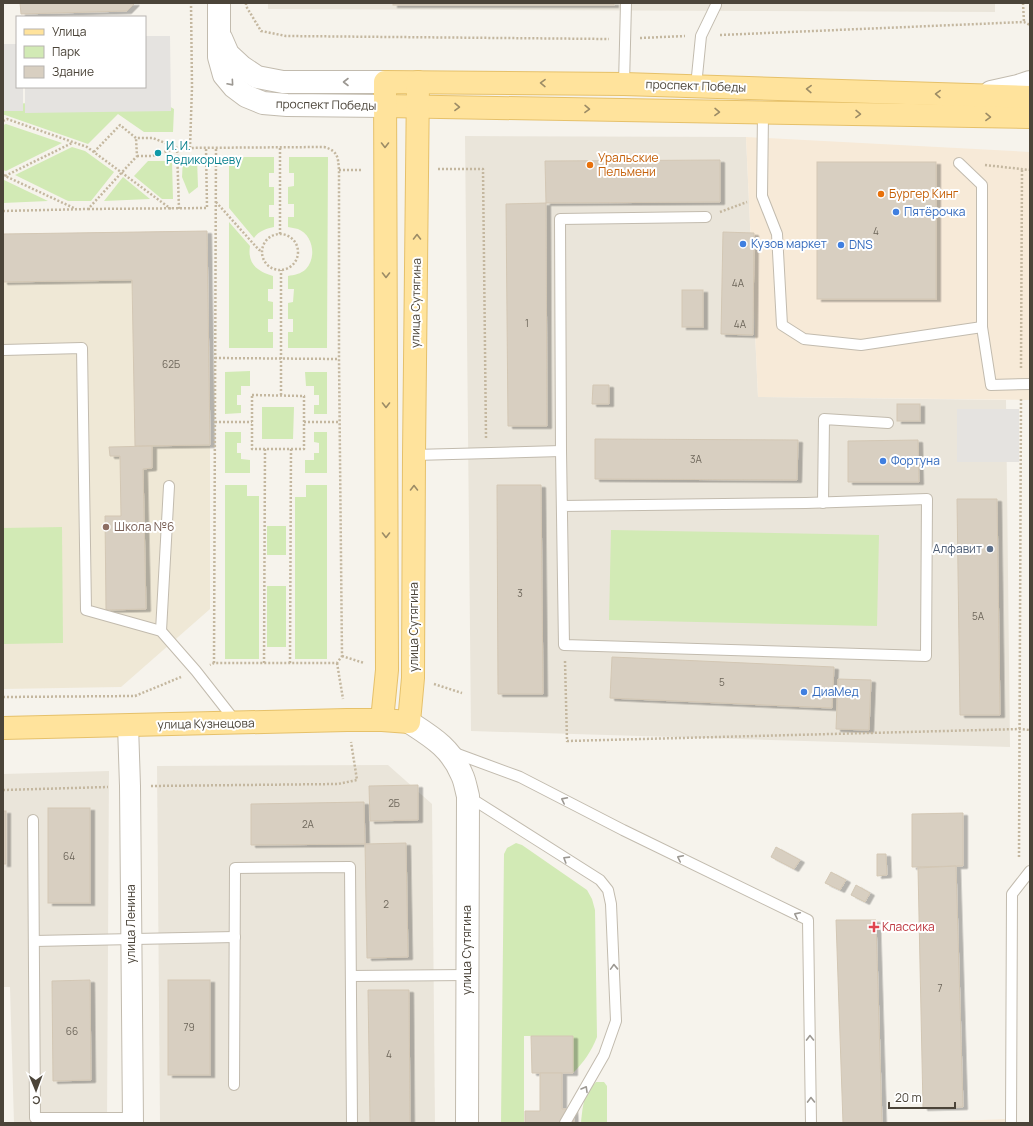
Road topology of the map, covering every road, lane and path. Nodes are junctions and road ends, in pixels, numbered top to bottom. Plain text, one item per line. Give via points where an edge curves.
1 (191, 3) edge
2 (219, 3) edge
3 (246, 3) edge
4 (626, 3) edge
5 (716, 3) edge
6 (1024, 3) edge
7 (1024, 22) junction
8 (1030, 25) edge
9 (219, 33) junction
10 (701, 36) junction
11 (626, 39) junction
12 (385, 82) junction
13 (418, 82) junction
14 (1030, 82) edge
15 (624, 84) junction
16 (696, 86) junction
17 (978, 95) junction
18 (1030, 97) edge
19 (385, 106) junction
20 (418, 106) junction
21 (763, 112) junction
22 (1030, 117) edge
23 (3, 121) edge
24 (136, 138) junction
25 (72, 142) junction
26 (177, 148) junction
27 (190, 148) junction
28 (206, 148) junction
29 (216, 148) junction
30 (280, 148) junction
31 (94, 152) junction
32 (137, 156) junction
33 (959, 162) joint
34 (417, 169) junction
35 (1022, 169) junction
36 (339, 170) junction
37 (386, 170) junction
38 (1030, 170) edge
39 (121, 173) junction
40 (4, 176) edge
41 (762, 196) junction
42 (215, 201) junction
43 (76, 209) junction
44 (88, 209) junction
45 (171, 209) junction
46 (179, 209) junction
47 (3, 211) edge
48 (706, 217) joint
49 (280, 234) junction
50 (262, 250) junction
51 (281, 270) junction
52 (982, 327) junction
53 (3, 350) edge
54 (215, 358) junction
55 (281, 358) junction
56 (339, 359) junction
57 (1025, 384) edge
58 (280, 396) junction
59 (215, 422) junction
60 (252, 422) junction
61 (304, 422) junction
62 (340, 422) junction
63 (888, 423) dead end
64 (265, 449) junction
65 (291, 449) junction
66 (561, 451) junction
67 (486, 453) junction
68 (414, 455) junction
69 (169, 486) dead end
70 (823, 503) junction
71 (562, 506) junction
72 (161, 632) junction
73 (564, 645) junction
74 (214, 663) junction
75 (264, 663) junction
76 (290, 663) junction
77 (196, 671) junction
78 (3, 697) edge
79 (382, 720) junction
80 (409, 722) junction
81 (236, 723) junction
82 (128, 725) junction
83 (3, 728) edge
84 (1020, 729) junction
85 (1030, 730) edge
86 (448, 751) junction
87 (338, 784) dead end
88 (130, 786) junction
89 (3, 790) edge
90 (468, 796) junction
91 (33, 820) dead end
92 (1019, 857) dead end
93 (1030, 871) edge
94 (235, 937) junction
95 (131, 940) junction
96 (34, 941) junction
97 (467, 975) junction
98 (351, 976) junction
99 (234, 1085) dead end
100 (133, 1121) edge
101 (352, 1123) edge
102 (467, 1123) edge
103 (565, 1123) edge
104 (811, 1123) edge
105 (1011, 1123) edge

1 - 27 path
2 - 9 street
3 - 11 path via 261,31 286,36
4 - 11 lane
5 - 10 lane
6 - 7 path
7 - 8 path
7 - 10 path
12 -> 9 street via 283,82 257,77 228,54
9 -> 19 street, проспект Победы via 219,57 224,75 246,96 263,103 287,105
10 - 11 path
10 - 16 lane
11 - 15 lane
12 - 13 main road, проспект Победы
12 - 19 main road, проспект Победы
15 -> 13 main road, проспект Победы
13 - 20 main road, улица Сутягина
14 - 17 street
15 - 16 main road, проспект Победы
17 -> 16 main road, проспект Победы
17 - 18 main road, проспект Победы
19 - 20 main road, проспект Победы
19 -> 37 main road
20 -> 21 main road, проспект Победы
20 - 34 main road, улица Сутягина
21 -> 22 main road, проспект Победы
21 - 41 lane
23 - 25 path
24 - 26 path via 153,138
24 - 31 path via 120,125
24 - 32 path
25 - 31 path
25 - 40 path
26 - 27 path
26 - 32 path via 152,156
26 - 46 path
27 - 28 path
28 - 29 path
28 - 46 path via 207,208
29 - 30 path
29 - 42 path
30 - 36 path via 331,149 338,156
30 - 49 path
31 - 39 path
32 - 39 path
33 - 35 path
33 - 52 lane via 982,185
34 - 67 path via 483,169
68 -> 34 main road, улица Сутягина
35 - 38 path
35 - 57 path
36 - 37 path
36 - 56 path
37 -> 79 main road via 387,670
39 - 44 path
39 - 45 path
40 - 43 path
41 - 48 path
41 - 52 lane via 777,234 782,325 804,339 861,345
42 - 50 path via 259,250
42 - 54 path
43 - 44 path
43 - 47 path
44 - 45 path
45 - 46 path
48 - 66 lane via 560,219
49 - 50 path via 268,239
49 - 51 path via 289,236 296,243 298,252 296,261 290,268
50 - 51 path via 264,260 271,268
51 - 55 path
52 - 57 lane via 991,385
53 - 72 lane via 82,348 86,610
54 - 55 path
54 - 59 path
55 - 56 path
55 - 58 path
56 - 62 path
57 - 84 path
58 - 60 path via 252,395
58 - 61 path via 304,396
59 - 60 path
59 - 74 path
60 - 64 path via 252,449
61 - 62 path
61 - 65 path via 304,449
62 - 76 path via 342,656 337,663
63 - 70 lane via 824,419
64 - 65 path
64 - 75 path
65 - 76 path
66 - 67 lane
66 - 71 lane
67 - 68 lane
80 -> 68 main road, улица Сутягина via 413,678
69 - 72 lane
70 - 71 lane
70 - 73 lane via 928,500 926,656
71 - 73 lane
72 - 77 lane
73 - 84 path via 567,741
74 - 75 path
74 - 77 path
75 - 76 path
77 - 78 path via 135,696
77 - 81 lane
79 - 80 main road, улица Кузнецова
79 - 81 main road, улица Кузнецова
80 - 86 street, улица Сутягина
81 - 82 main road, улица Кузнецова
82 - 83 main road, улица Кузнецова
82 - 88 street, улица Ленина
84 - 85 path
84 - 92 path
86 - 90 street, улица Сутягина via 462,775
104 -> 86 lane via 808,920 520,777
87 - 88 path
88 - 89 path
88 - 95 street, улица Ленина
90 - 97 street, улица Сутягина
103 -> 90 lane via 604,1055 616,1021 611,904 608,890 600,880
91 - 96 lane
93 - 105 lane via 1012,894
94 - 95 lane
94 - 98 lane via 235,868 350,867
94 - 99 lane
95 - 96 lane
95 - 100 street, улица Ленина
96 - 100 lane via 35,1118
97 - 98 lane
97 - 102 street, улица Сутягина
98 - 101 lane

